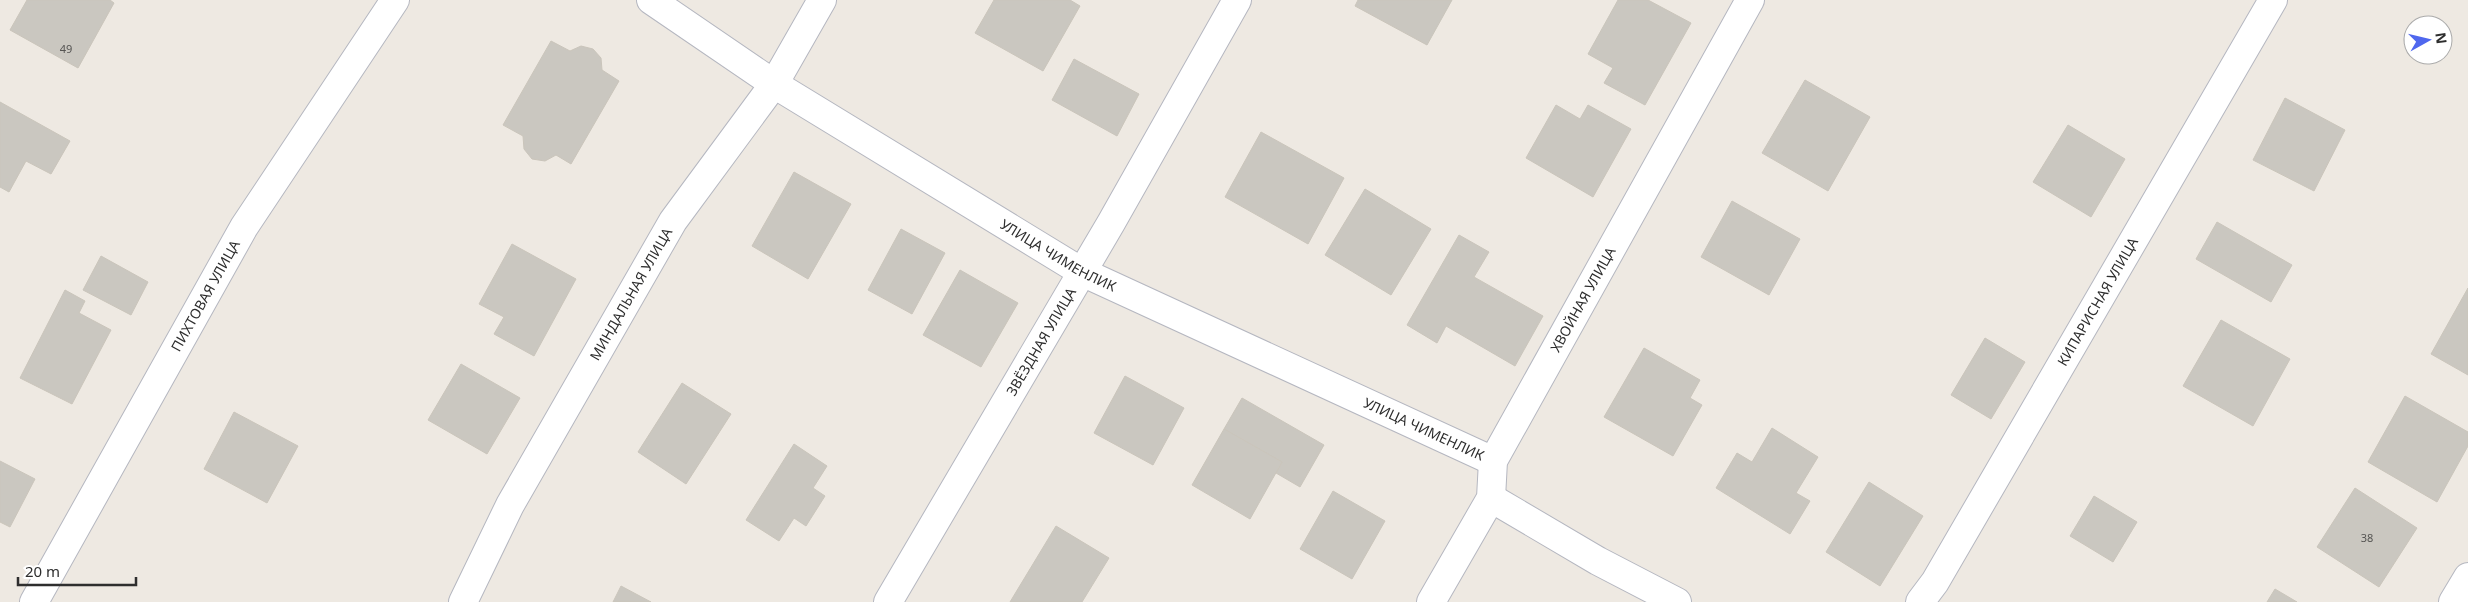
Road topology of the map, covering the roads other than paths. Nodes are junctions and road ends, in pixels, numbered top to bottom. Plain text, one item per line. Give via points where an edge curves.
1 (395, 0) edge
2 (651, 0) edge
3 (822, 0) edge
4 (1237, 0) edge
5 (1750, 0) edge
6 (2273, 0) edge
7 (774, 84) junction
8 (1082, 272) junction
9 (1493, 461) junction
10 (1491, 498) junction
11 (2468, 576) edge
12 (34, 602) edge
13 (463, 602) edge
14 (888, 602) edge
15 (1431, 602) edge
16 (1677, 602) edge
17 (1920, 602) edge
18 (2453, 602) edge

1 - 12 street, ПИХТОВАЯ УЛИЦА via 244,227
2 - 7 street, УЛИЦА ЧИМЕНЛИК
3 - 7 street, МИНДАЛЬНАЯ УЛИЦА
4 - 8 street, ЗВЁЗДНАЯ УЛИЦА
5 - 9 street, ХВОЙНАЯ УЛИЦА
6 - 17 street, КИПАРИСНАЯ УЛИЦА via 1935,582
7 - 8 street, УЛИЦА ЧИМЕНЛИК
7 - 13 street, МИНДАЛЬНАЯ УЛИЦА via 673,221 510,505
8 - 9 street, УЛИЦА ЧИМЕНЛИК
8 - 14 street, ЗВЁЗДНАЯ УЛИЦА
9 - 10 street, ХВОЙНАЯ УЛИЦА
10 - 15 street, ХВОЙНАЯ УЛИЦА
10 - 16 street via 1598,561
11 - 18 street

